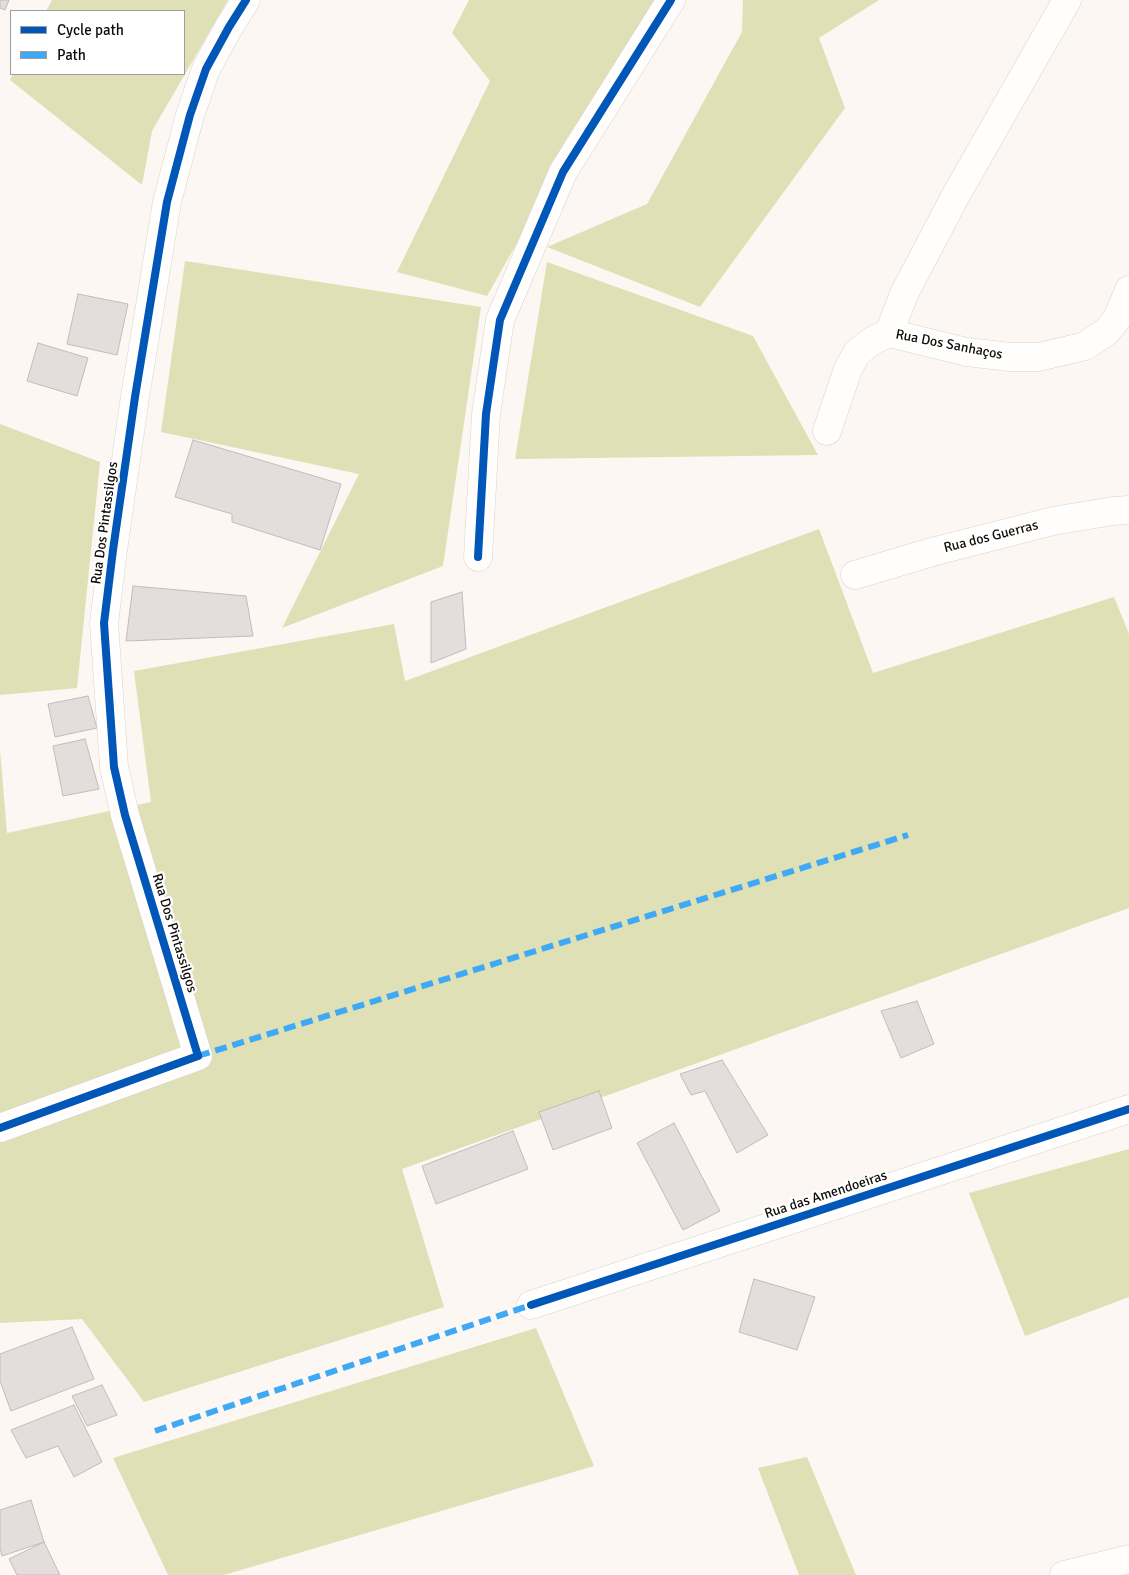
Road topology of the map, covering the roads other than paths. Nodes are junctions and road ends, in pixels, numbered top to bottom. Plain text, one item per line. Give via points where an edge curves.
1 (246, 0) edge
2 (671, 0) edge
3 (1067, 0) edge
4 (1129, 290) edge
5 (889, 333) junction
6 (827, 430) dead end
7 (1129, 510) edge
8 (478, 557) dead end
9 (855, 575) dead end
10 (1129, 1109) edge
11 (0, 1128) edge
12 (531, 1305) dead end
13 (1129, 1559) edge
14 (1064, 1575) edge

1 - 11 street, Rua Dos Pintassilgos via 206,69 190,115 168,202 135,398 104,623 114,766 125,815 198,1056
2 - 8 street via 563,172 500,320 486,414
3 - 5 street via 951,204 904,294
4 - 5 street, Rua Dos Sanhaços via 1117,319 1106,332 1085,346 1039,357 967,352
5 - 6 street, Rua Dos Sanhaços via 872,340 857,353
7 - 9 street, Rua dos Guerras via 1044,523
10 - 12 street, Rua das Amendoeiras
13 - 14 street

